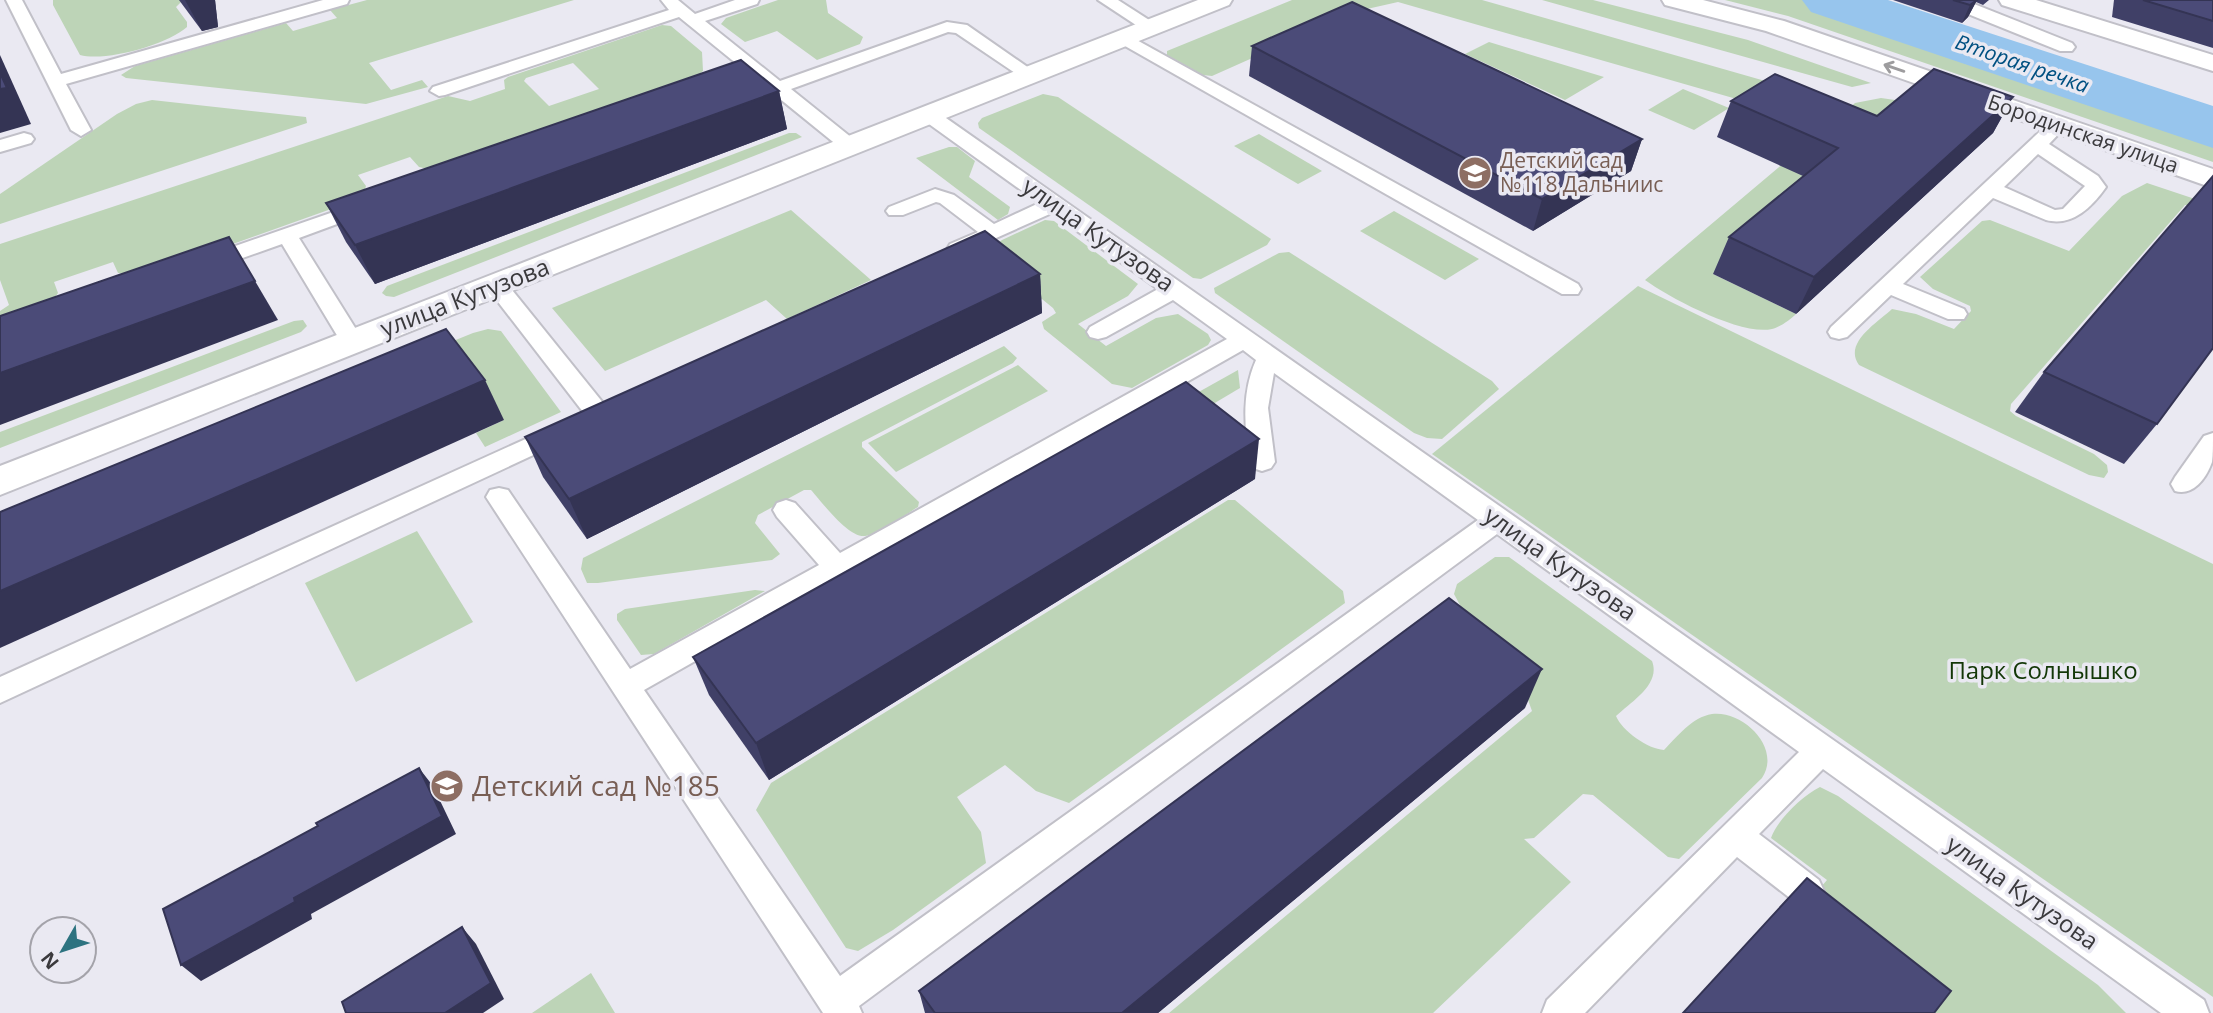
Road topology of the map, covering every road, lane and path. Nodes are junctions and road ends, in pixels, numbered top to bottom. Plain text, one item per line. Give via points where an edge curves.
1 (14, 0) edge
2 (341, 0) edge
3 (751, 0) edge
4 (1106, 0) edge
5 (1220, 0) edge
6 (1674, 0) edge
7 (1949, 0) edge
8 (2011, 0) edge
9 (681, 10) edge
10 (1137, 33) junction
11 (2066, 47) dead end
12 (2213, 63) edge
13 (756, 69) junction
14 (1030, 75) junction
15 (733, 78) edge
16 (56, 81) junction
17 (780, 87) junction
18 (439, 91) dead end
19 (929, 115) junction
20 (2058, 125) junction
21 (81, 130) dead end
22 (24, 139) dead end
23 (2037, 145) junction
24 (0, 146) edge
25 (850, 146) junction
26 (2213, 179) edge
27 (1990, 189) junction
28 (389, 199) edge
29 (1055, 204) junction
30 (896, 211) dead end
31 (993, 233) junction
32 (288, 235) junction
33 (935, 259) edge
34 (184, 271) edge
35 (496, 285) junction
36 (1888, 286) junction
37 (1174, 289) junction
38 (1570, 289) dead end
39 (1956, 314) dead end
40 (1098, 332) dead end
41 (1839, 332) dead end
42 (1245, 339) junction
43 (352, 342) junction
44 (1269, 357) junction
45 (623, 404) edge
46 (599, 415) junction
47 (2213, 442) edge
48 (1262, 462) edge
49 (0, 481) edge
50 (2184, 484) dead end
51 (499, 497) dead end
52 (786, 510) dead end
53 (1498, 519) junction
54 (837, 567) junction
55 (625, 686) junction
56 (0, 691) edge
57 (1821, 750) junction
58 (1736, 836) junction
59 (1807, 891) edge
60 (840, 1007) edge
61 (1560, 1013) edge
62 (2191, 1013) edge

1 - 16 lane
2 - 16 lane
3 - 9 lane
4 - 10 lane
5 - 10 street, улица Кутузова
20 -> 6 street, Бородинская улица via 1775,26
7 - 11 lane
8 - 12 street
9 - 13 lane
9 - 18 lane
10 - 14 street, улица Кутузова
10 - 38 lane
13 - 15 lane
13 - 17 lane
14 - 17 lane via 961,29 947,27
14 - 19 street, улица Кутузова
16 - 21 lane
17 - 25 lane
19 - 25 street, улица Кутузова
19 - 29 lane, улица Кутузова
20 - 23 lane
20 - 26 street, Бородинская улица
22 - 24 lane
23 - 27 lane
23 - 27 lane via 2096,187 2069,214 2053,216
25 - 35 street, улица Кутузова
27 - 36 lane
28 - 32 lane
29 - 31 lane
29 - 37 lane, улица Кутузова
30 - 31 lane via 935,195
31 - 33 lane
32 - 34 lane
32 - 43 lane
35 - 43 street, улица Кутузова
35 - 46 lane
36 - 39 lane
36 - 41 lane
37 - 40 lane
37 - 42 lane, улица Кутузова
42 - 44 lane, улица Кутузова
42 - 54 lane
43 - 49 street, улица Кутузова
44 - 48 lane via 1255,397
44 - 53 lane, улица Кутузова
45 - 46 lane
46 - 56 lane
47 - 50 lane
51 - 55 lane
52 - 54 lane
53 - 57 lane, улица Кутузова
53 - 60 lane
54 - 55 lane
55 - 60 lane
57 - 58 lane
57 - 62 lane, улица Кутузова
58 - 59 lane
58 - 61 lane

